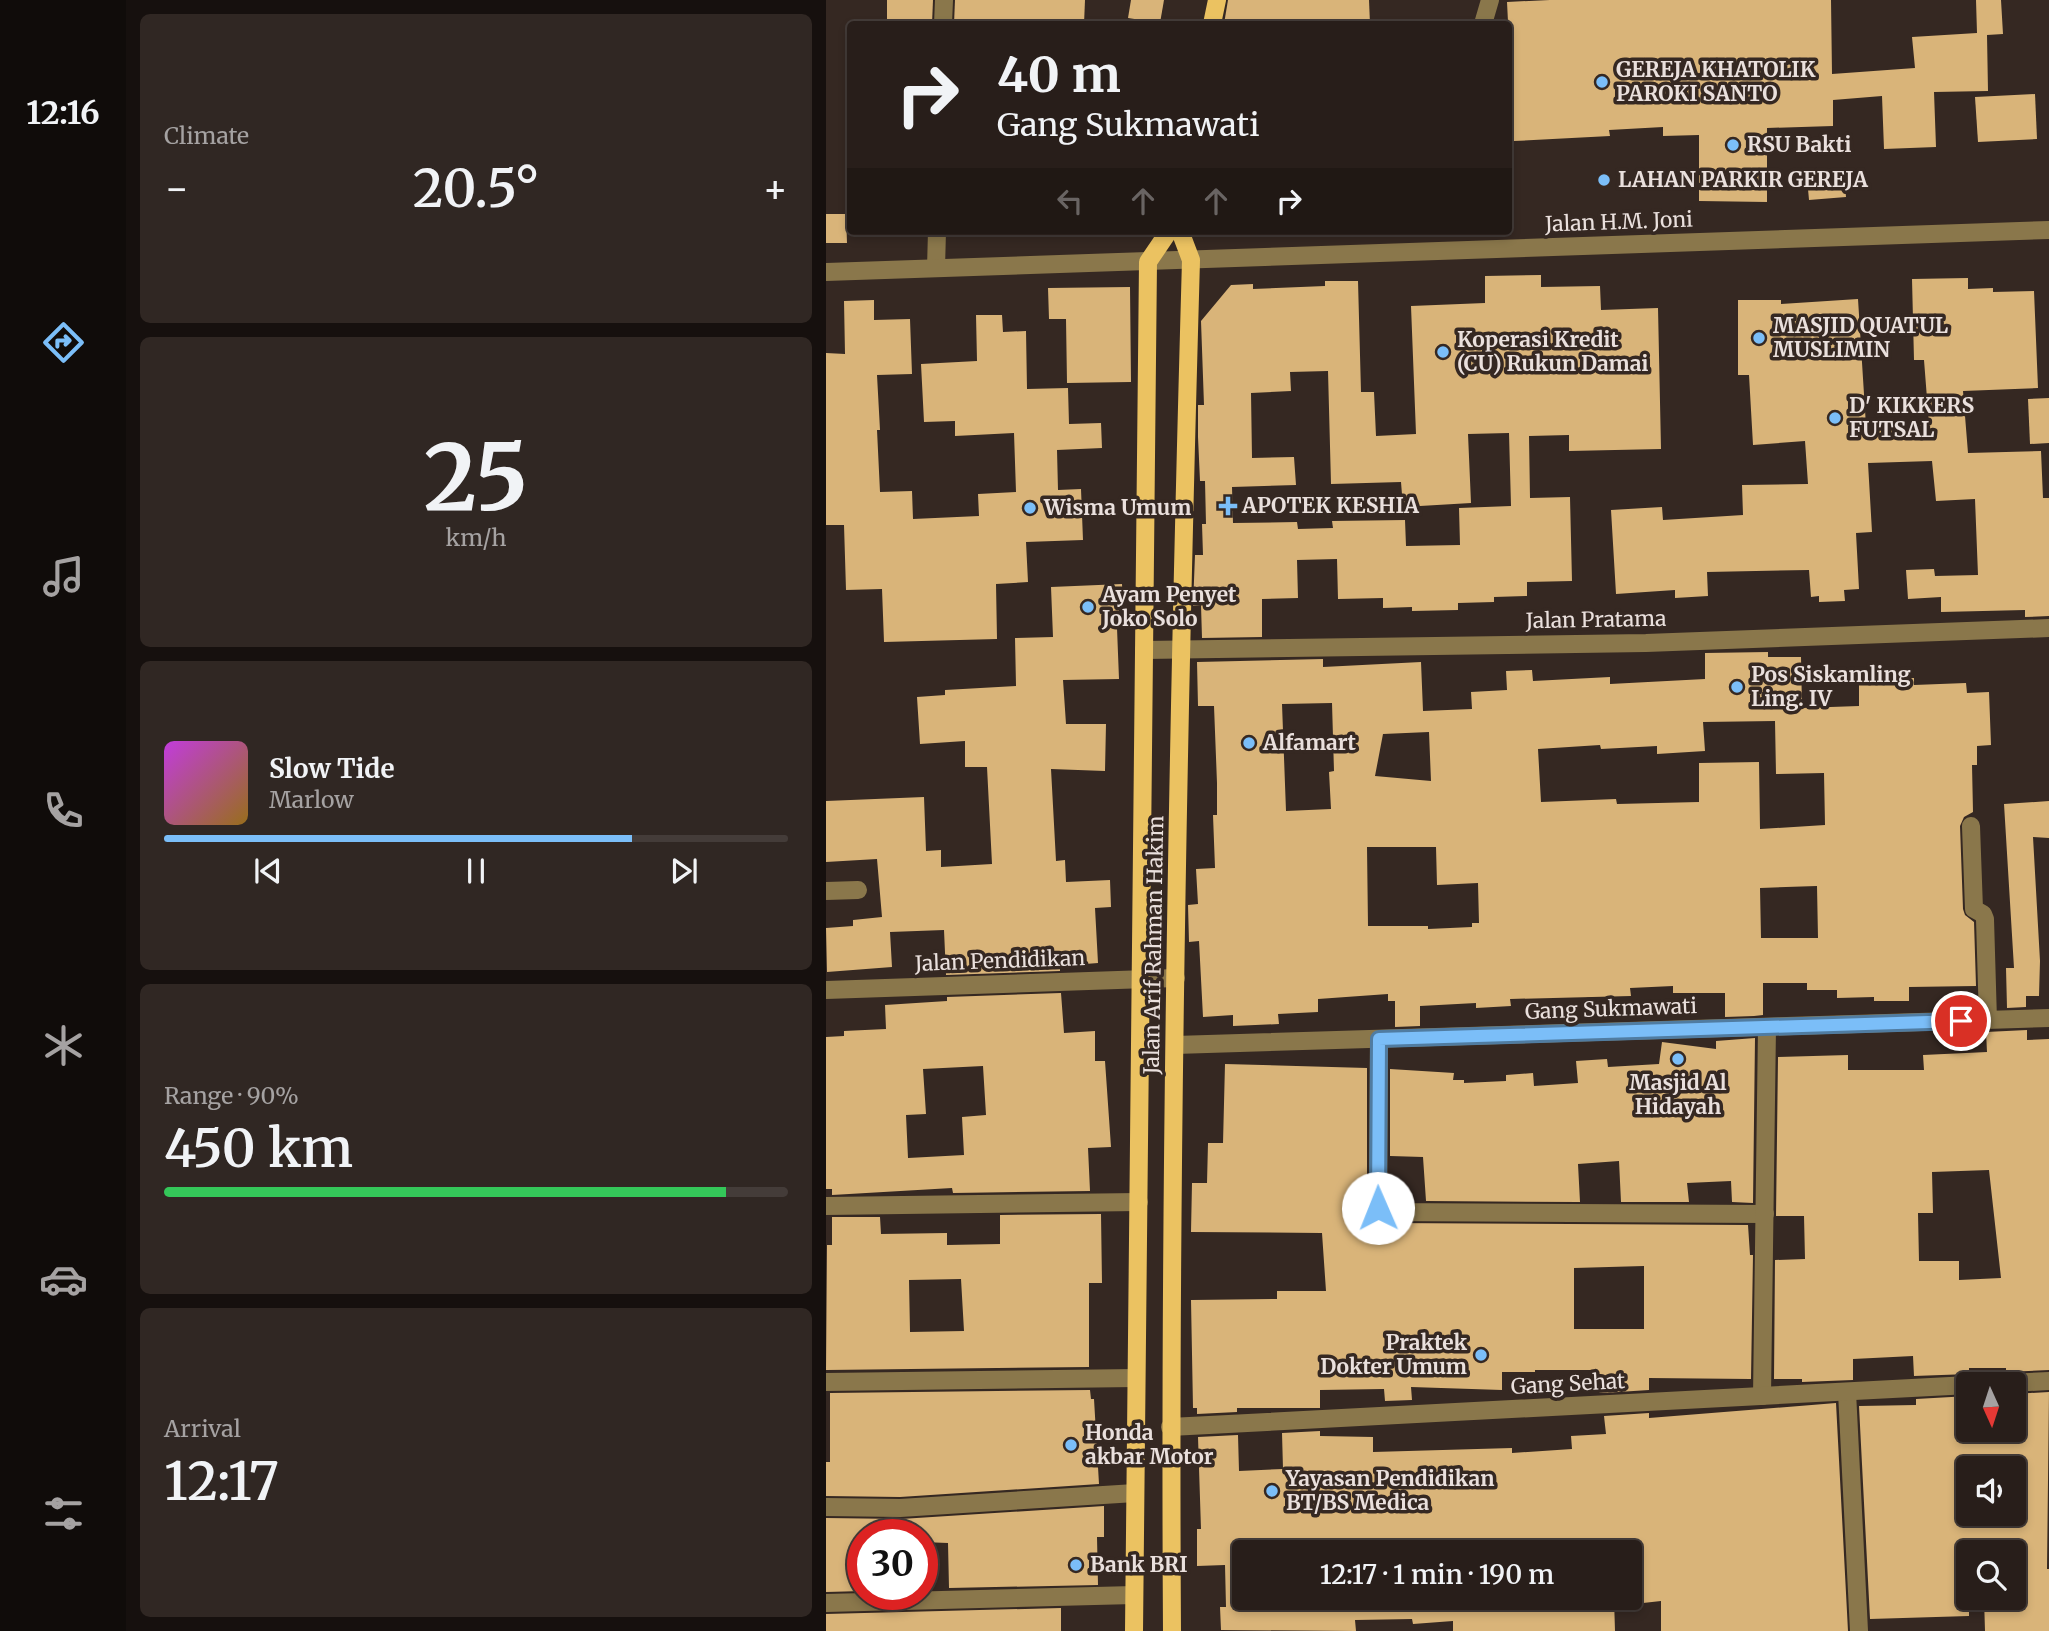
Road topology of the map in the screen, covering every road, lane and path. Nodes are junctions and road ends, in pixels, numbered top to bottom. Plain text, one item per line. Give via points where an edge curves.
1 (944, 0) edge
2 (1217, 0) edge
3 (1490, 0) edge
4 (943, 21) edge
5 (1213, 21) edge
6 (1484, 21) edge
7 (2049, 230) edge
8 (937, 235) edge
9 (1166, 235) edge
10 (1182, 235) edge
11 (1491, 240) edge
12 (1191, 260) junction
13 (1147, 262) junction
14 (936, 268) junction
15 (826, 272) edge
16 (2049, 628) edge
17 (1144, 650) junction
18 (1180, 650) junction
19 (1971, 826) dead end
20 (858, 890) dead end
21 (826, 891) edge
22 (1141, 978) junction
23 (1176, 978) junction
24 (826, 990) edge
25 (2049, 1018) edge
26 (1989, 1020) junction
27 (1767, 1027) junction
28 (1379, 1039) junction
29 (1175, 1045) junction
30 (1139, 1202) junction
31 (826, 1206) edge
32 (1765, 1214) junction
33 (1136, 1377) junction
34 (2049, 1381) edge
35 (826, 1382) edge
36 (2026, 1382) edge
37 (1956, 1386) edge
38 (1847, 1392) junction
39 (1762, 1396) junction
40 (1170, 1427) junction
41 (1135, 1493) junction
42 (826, 1507) edge
43 (1134, 1595) junction
44 (826, 1603) edge
45 (1134, 1631) edge
46 (1172, 1631) edge
47 (1859, 1631) edge

1 - 4 street
2 - 5 main road
3 - 6 street
7 - 11 street, Jalan H.M. Joni
8 - 14 street
9 - 13 main road
10 - 12 main road
11 - 12 street, Jalan H.M. Joni
12 - 13 street, Jalan H.M. Joni
12 - 18 main road, Jalan Arif Rahman Hakim
13 - 14 street, Jalan H.M. Joni
13 - 17 main road, Jalan Arif Rahman Hakim
14 - 15 street, Jalan H.M. Joni
16 - 18 street, Jalan Pratama via 1646,643
17 - 18 street, Jalan Pratama
17 - 22 main road, Jalan Arif Rahman Hakim
18 - 23 main road, Jalan Arif Rahman Hakim
19 - 26 street via 1974,909 1985,919
20 - 21 street
22 - 23 street, Jalan Pendidikan
22 - 24 street, Jalan Pendidikan
22 - 30 main road, Jalan Arif Rahman Hakim
23 - 29 main road, Jalan Arif Rahman Hakim
25 - 26 street, Gang Sukmawati
26 - 27 street, Gang Sukmawati
27 - 28 street, Gang Sukmawati
27 - 32 street
28 - 29 street, Gang Sukmawati
28 - 32 street via 1381,1212
29 - 40 main road, Jalan Arif Rahman Hakim
30 - 31 street
30 - 33 main road, Jalan Arif Rahman Hakim
32 - 39 street
33 - 35 street
33 - 41 main road, Jalan Arif Rahman Hakim
34 - 36 street
37 - 38 street, Gang Sehat
38 - 39 street, Gang Sehat
38 - 47 street
39 - 40 street, Gang Sehat
40 - 46 main road, Jalan Arif Rahman Hakim
41 - 42 street via 900,1508
41 - 43 main road, Jalan Arif Rahman Hakim
43 - 44 street
43 - 45 main road, Jalan Arif Rahman Hakim

